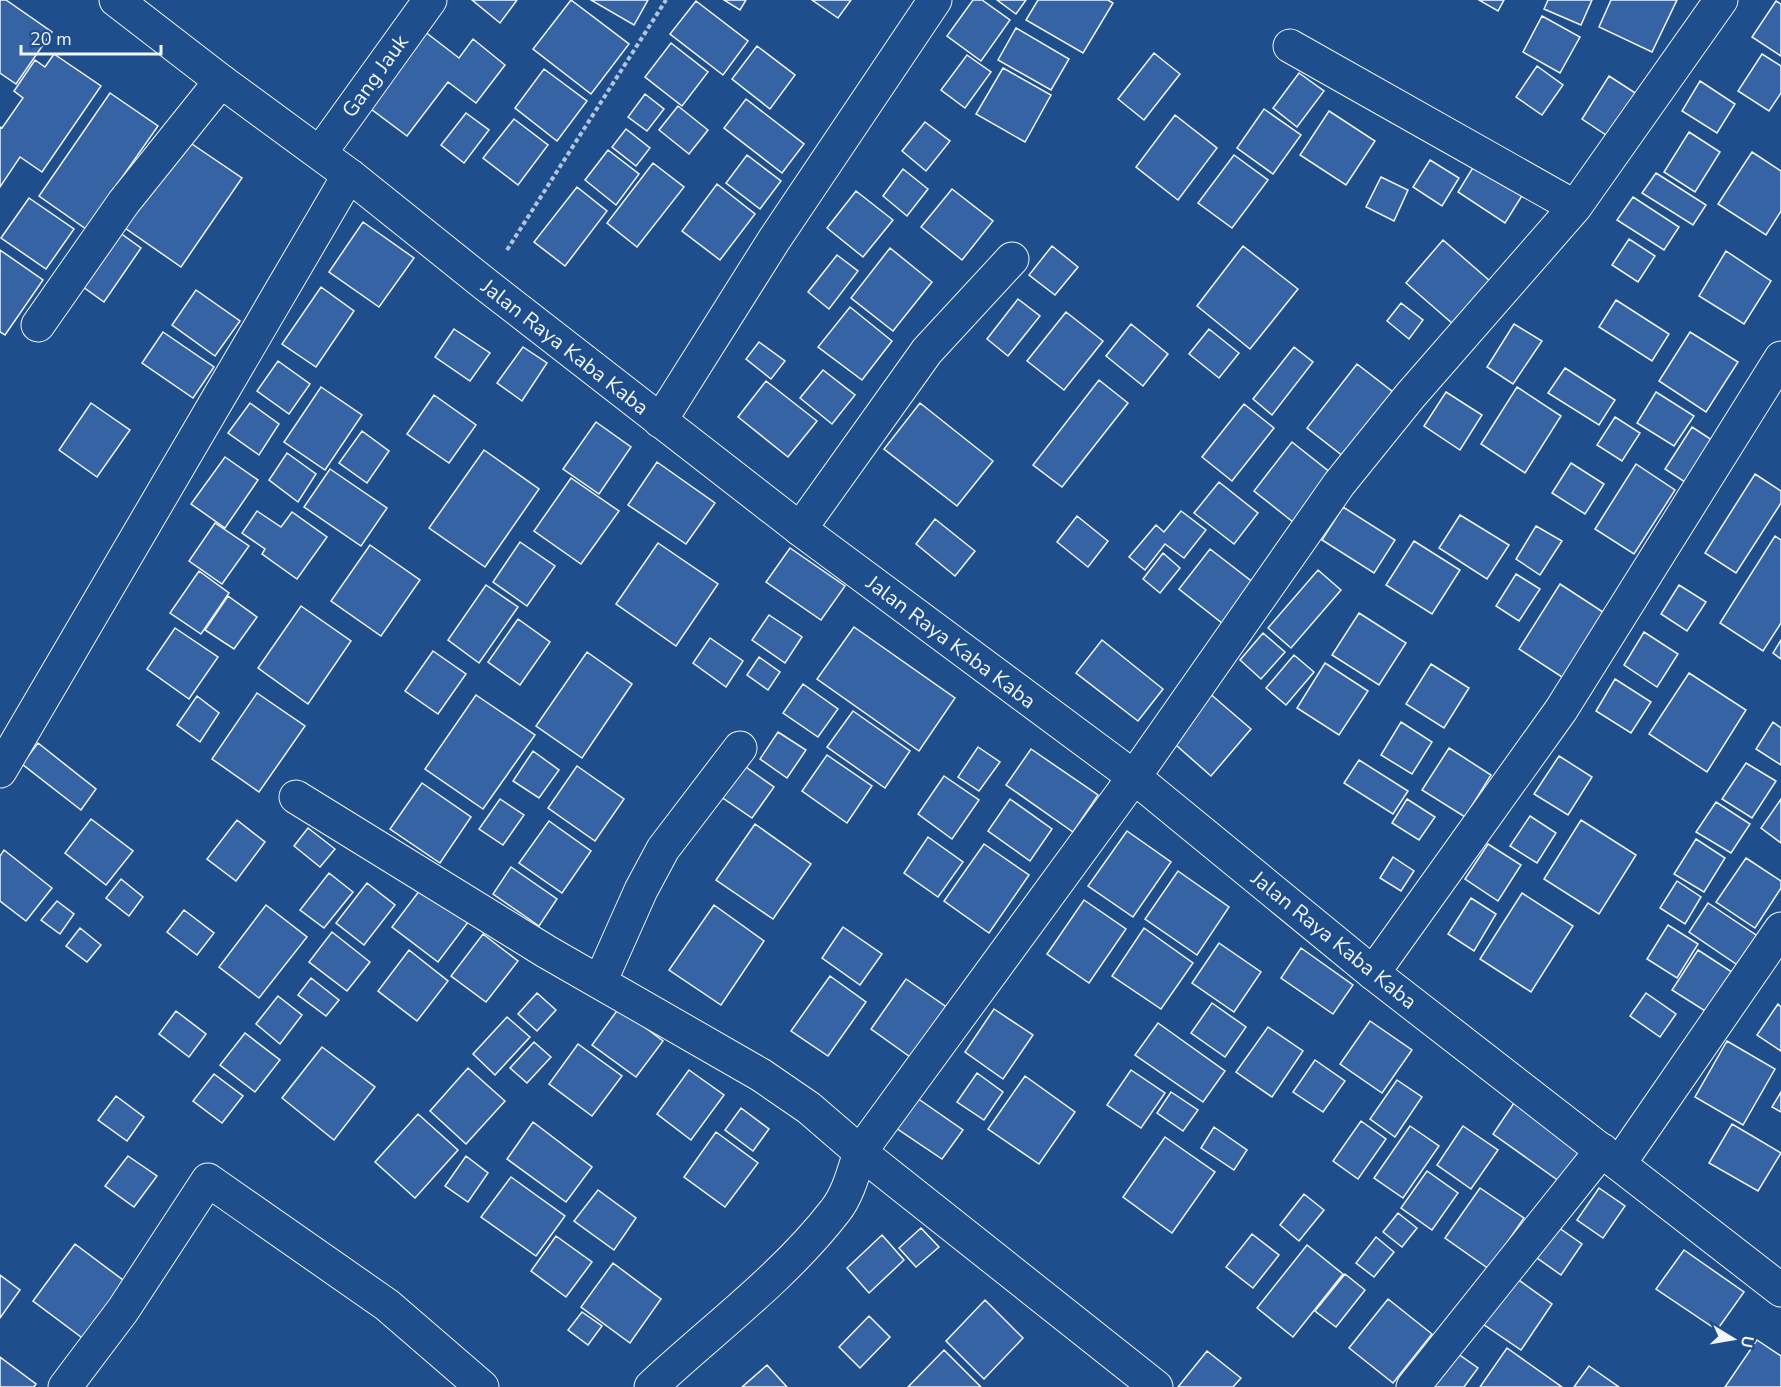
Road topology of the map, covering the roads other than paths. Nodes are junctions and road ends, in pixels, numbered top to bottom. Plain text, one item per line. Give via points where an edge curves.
1 (116, 0) edge
2 (430, 0) edge
3 (935, 0) edge
4 (1721, 0) edge
5 (1290, 46) dead end
6 (221, 81) junction
7 (320, 153) junction
8 (349, 175) junction
9 (1575, 207) junction
10 (1012, 259) dead end
11 (38, 325) dead end
12 (1781, 358) edge
13 (660, 421) junction
14 (800, 529) junction
15 (740, 748) dead end
16 (0, 771) edge
17 (1134, 777) junction
18 (296, 797) dead end
19 (1781, 929) edge
20 (1373, 973) junction
21 (600, 982) junction
22 (860, 1152) junction
23 (1611, 1157) junction
24 (1781, 1290) edge
25 (65, 1387) edge
26 (482, 1387) edge
27 (651, 1387) edge
28 (1156, 1387) edge
29 (1413, 1387) edge

1 - 6 street, Jalan Raya Kaba Kaba
2 - 7 street, Gang Jauk
3 - 13 street via 774,240
4 - 9 street
5 - 9 street
6 - 7 street, Jalan Raya Kaba Kaba
6 - 11 street via 124,202
7 - 8 street, Jalan Raya Kaba Kaba
8 - 13 street, Jalan Raya Kaba Kaba
8 - 16 street
9 - 17 street via 1410,396 1339,484
10 - 14 street via 927,351
12 - 20 street via 1561,710
13 - 14 street, Jalan Raya Kaba Kaba
14 - 17 street, Jalan Raya Kaba Kaba
15 - 21 street via 663,849
17 - 20 street, Jalan Raya Kaba Kaba
17 - 22 street
18 - 21 street
19 - 23 street
20 - 23 street, Jalan Raya Kaba Kaba
21 - 22 street via 761,1074
22 - 27 street via 836,1210 764,1287
22 - 28 street
23 - 24 street, Jalan Raya Kaba Kaba
23 - 29 street
25 - 26 street via 123,1310 208,1180 387,1305

